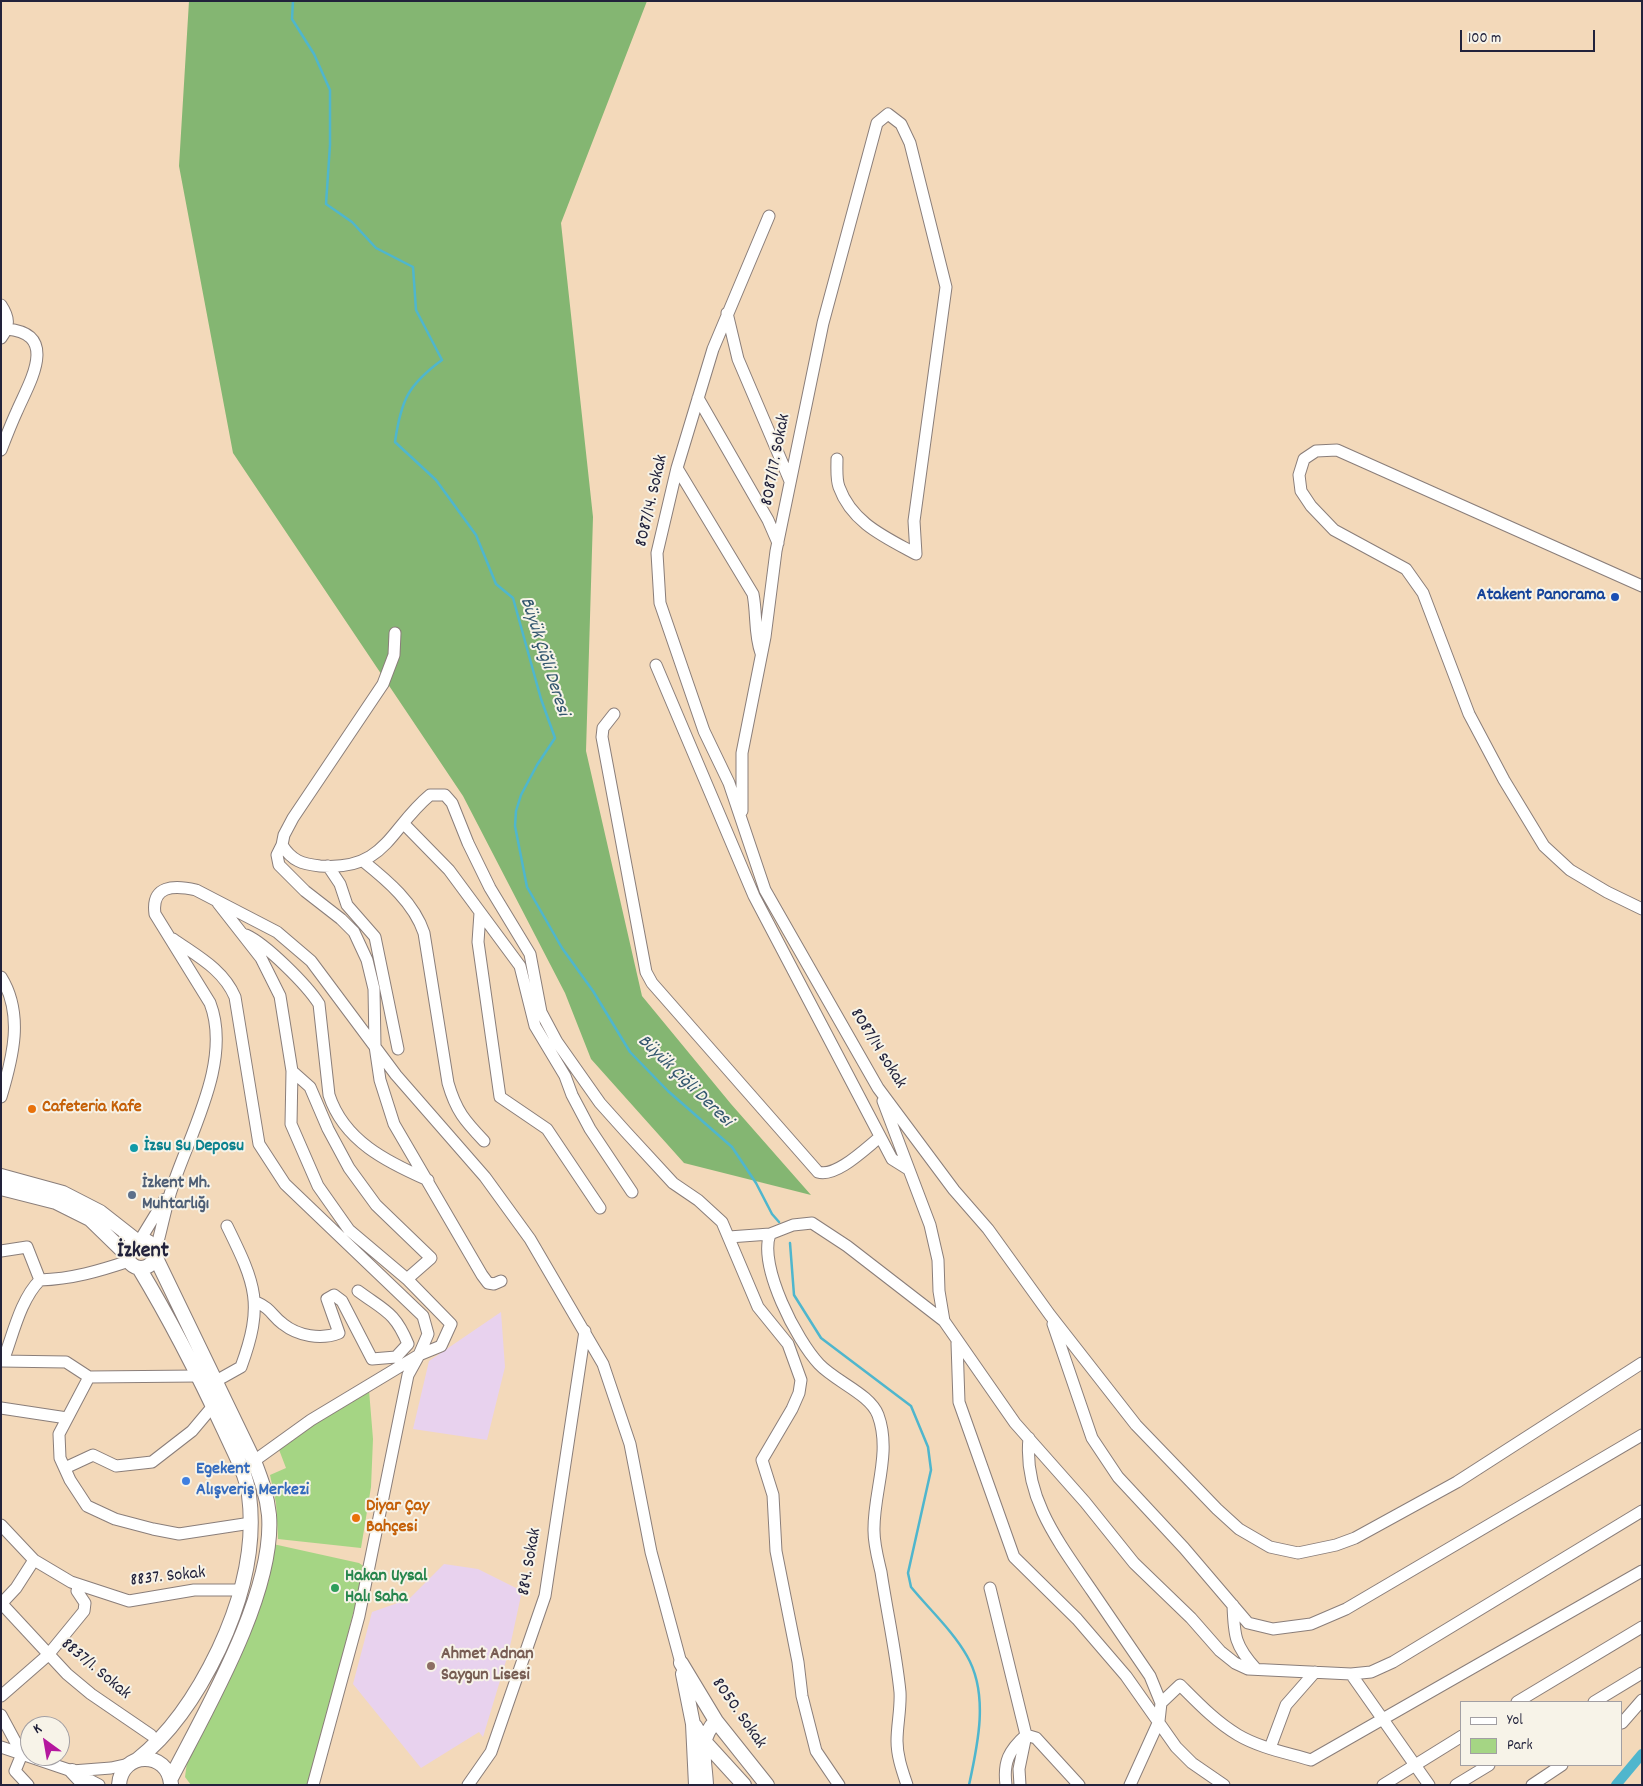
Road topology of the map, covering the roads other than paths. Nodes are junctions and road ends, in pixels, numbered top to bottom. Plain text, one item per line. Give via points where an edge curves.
1 (769, 216) dead end
2 (1, 305) edge
3 (728, 313) junction
4 (4, 333) edge
5 (698, 398) junction
6 (1, 450) edge
7 (837, 459) dead end
8 (677, 468) junction
9 (790, 481) junction
10 (778, 542) junction
11 (1642, 586) edge
12 (395, 632) dead end
13 (762, 654) junction
14 (656, 665) dead end
15 (614, 714) dead end
16 (404, 824) junction
17 (742, 824) junction
18 (282, 845) junction
19 (363, 861) junction
20 (328, 866) junction
21 (216, 901) junction
22 (1642, 909) edge
23 (480, 913) junction
24 (242, 933) junction
25 (169, 936) junction
26 (1, 977) edge
27 (376, 1046) junction
28 (398, 1049) dead end
29 (292, 1071) junction
30 (878, 1088) junction
31 (1, 1097) edge
32 (880, 1137) junction
33 (484, 1141) dead end
34 (908, 1169) junction
35 (1, 1176) edge
36 (428, 1180) junction
37 (172, 1186) junction
38 (1, 1188) edge
39 (632, 1192) dead end
40 (600, 1208) dead end
41 (227, 1226) dead end
42 (770, 1234) junction
43 (728, 1237) junction
44 (138, 1240) junction
45 (1, 1251) edge
46 (155, 1254) junction
47 (132, 1261) junction
48 (407, 1278) junction
49 (40, 1280) junction
50 (501, 1281) dead end
51 (358, 1291) dead end
52 (256, 1302) junction
53 (1050, 1315) junction
54 (944, 1321) junction
55 (585, 1331) junction
56 (957, 1341) junction
57 (419, 1356) junction
58 (2, 1361) edge
59 (1642, 1363) edge
60 (198, 1376) junction
61 (89, 1377) junction
62 (216, 1381) junction
63 (213, 1406) junction
64 (1, 1408) edge
65 (67, 1418) junction
66 (1642, 1435) edge
67 (1029, 1438) junction
68 (254, 1461) junction
69 (65, 1468) junction
70 (1642, 1511) edge
71 (251, 1523) junction
72 (1, 1525) edge
73 (34, 1560) junction
74 (1642, 1571) edge
75 (79, 1585) junction
76 (990, 1588) dead end
77 (242, 1590) junction
78 (257, 1594) junction
79 (1, 1604) edge
80 (1233, 1605) junction
81 (1642, 1627) edge
82 (48, 1655) junction
83 (681, 1663) junction
84 (1256, 1669) junction
85 (1315, 1672) junction
86 (1351, 1674) junction
87 (1642, 1674) edge
88 (1, 1696) edge
89 (1642, 1700) edge
90 (1519, 1701) edge
91 (1596, 1701) edge
92 (1161, 1703) junction
93 (708, 1708) junction
94 (1, 1715) edge
95 (1383, 1719) junction
96 (716, 1721) junction
97 (1159, 1721) junction
98 (1623, 1722) edge
99 (693, 1724) junction
100 (151, 1736) dead end
101 (1026, 1736) junction
102 (1460, 1737) edge
103 (703, 1740) junction
104 (1, 1747) edge
105 (1270, 1748) junction
106 (20, 1750) edge
107 (20, 1753) edge
108 (20, 1759) edge
109 (133, 1762) junction
110 (1415, 1764) junction
111 (57, 1766) edge
112 (1487, 1766) edge
113 (1560, 1766) edge
114 (72, 1771) junction
115 (171, 1781) edge
116 (28, 1785) edge
117 (85, 1785) edge
118 (99, 1785) edge
119 (119, 1785) edge
120 (313, 1785) edge
121 (468, 1785) edge
122 (696, 1785) edge
123 (706, 1785) edge
124 (744, 1785) edge
125 (767, 1785) edge
126 (839, 1785) edge
127 (907, 1785) edge
128 (1006, 1785) edge
129 (1020, 1785) edge
130 (1080, 1785) edge
131 (1130, 1785) edge
132 (1224, 1785) edge
133 (1383, 1785) edge
134 (1429, 1785) edge
135 (1456, 1785) edge
136 (1532, 1785) edge

1 - 3 street, 8087/14. Sokak
2 - 4 street via 8,320
3 - 5 street, 8087/14. Sokak
3 - 9 street via 738,359
4 - 6 street via 22,330 30,337 38,363
5 - 8 street, 8087/14. Sokak
5 - 10 street
7 - 9 street, 8087/17. Sokak via 838,486 852,511 872,531 916,554 914,521 946,287 910,143 900,124 888,114 877,123 822,323
8 - 13 street via 752,594 756,634
8 - 17 street, 8087/14. Sokak via 657,553 660,603 704,731 729,783
9 - 10 street, 8087/17. Sokak
10 - 13 street, 8087/17. Sokak
11 - 22 street via 1337,450 1316,451 1304,459 1298,475 1301,491 1310,506 1334,530 1406,569 1423,593 1469,714 1544,846 1570,870
12 - 18 street via 394,655 383,684 293,818
13 - 17 street, 8087/17. Sokak via 742,753
14 - 32 street via 754,896
15 - 32 street via 603,728 602,737 646,972 652,982 818,1172 823,1174 837,1170
16 - 19 street via 378,852
16 - 23 street via 449,870
16 - 43 street via 430,795 445,795 452,803 490,888 530,954 541,1012 557,1042 617,1123 673,1183 722,1222
17 - 30 street, 8087/14 sokak via 765,890
18 - 20 street via 296,861
18 - 27 street via 277,855 279,865 354,932 367,960 374,989
19 - 20 street
19 - 33 street via 418,916 424,933 454,1102 460,1114
20 - 28 street via 340,884 347,905 375,937
21 - 24 street
21 - 25 street via 196,890 182,887 161,892 153,902 155,914
21 - 27 street via 277,932 311,961
23 - 39 street via 520,966 535,1026 590,1129
23 - 40 street via 478,942 500,1097 547,1129
24 - 29 street via 261,958 280,996
24 - 36 street via 269,951 319,1004 329,1095 347,1128 389,1163
25 - 37 street via 210,1003 216,1018 217,1034 206,1096
25 - 57 street via 219,971 235,997 259,1144 285,1184 423,1316 428,1334
26 - 31 street via 10,993 15,1015 14,1043
27 - 36 street via 382,1092 394,1124
27 - 55 street via 396,1076 490,1185 530,1239
29 - 48 street via 291,1124 318,1186 349,1230
29 - 48 street via 310,1087 328,1129 376,1205 431,1258
30 - 34 street
30 - 53 street, 8087/14 sokak via 1020,1271
32 - 34 street via 892,1159
34 - 54 street via 930,1225 938,1260
35 - 44 street via 63,1193 100,1212
36 - 50 street via 482,1275 488,1283
37 - 44 street
37 - 46 street
38 - 47 street via 56,1202 90,1219
41 - 52 street via 250,1276
42 - 43 street
42 - 54 street via 793,1224 812,1223
42 - 127 street via 767,1242 771,1270 780,1302 819,1364 868,1400 876,1410 884,1439 874,1532 900,1694 899,1761
43 - 126 street via 758,1307 788,1344 801,1380 792,1409 762,1460 773,1495 776,1551 802,1696 816,1751
44 - 46 street via 149,1242
44 - 47 street via 130,1245
45 - 49 street via 27,1247
46 - 47 street via 152,1264
46 - 62 street
47 - 49 street via 64,1279
47 - 60 street
48 - 57 street via 450,1324 442,1346
49 - 58 street via 24,1304
51 - 52 street via 400,1324 408,1344 396,1357 372,1359 342,1301 334,1295 327,1299 339,1333 319,1338 282,1324 268,1307
52 - 62 street via 250,1340 241,1368
53 - 59 street via 1136,1425 1217,1509 1239,1529 1270,1547 1298,1553 1336,1545 1385,1523 1457,1482
53 - 80 street via 1092,1438 1118,1477
54 - 56 street
55 - 83 street via 603,1364 630,1444 651,1552
55 - 121 street, 884. Sokak via 545,1596 491,1752
56 - 67 street via 995,1397
56 - 97 street via 959,1402 1014,1557 1078,1619
57 - 68 street via 311,1420
57 - 120 street via 408,1375 372,1558
58 - 61 street via 66,1362
60 - 61 street
60 - 63 street
61 - 65 street
62 - 68 street
63 - 69 street via 192,1431 152,1462 116,1466 93,1455
63 - 71 street via 242,1469 249,1494
64 - 65 street
65 - 69 street via 58,1434 60,1458
66 - 80 street via 1346,1609 1311,1624 1273,1629 1248,1623
67 - 84 street via 1134,1562 1220,1651 1235,1663
67 - 92 street via 1027,1460 1034,1490 1053,1534 1150,1676
68 - 78 street via 266,1492 269,1518 265,1563
69 - 71 street via 88,1506 115,1519 179,1534
70 - 86 street via 1393,1662 1371,1672
71 - 77 street
72 - 73 street, 8837. Sokak
73 - 75 street, 8837. Sokak
73 - 79 street
74 - 95 street
75 - 77 street, 8837. Sokak via 129,1601 194,1590
75 - 82 street via 77,1590 86,1603 85,1608
76 - 101 street
77 - 78 street
77 - 109 street via 206,1677 166,1735
78 - 115 street via 231,1658
79 - 82 street, 8837/1. Sokak
80 - 84 street via 1236,1640 1241,1653
81 - 90 street
82 - 88 street
82 - 100 street, 8837/1. Sokak via 91,1694
83 - 93 street, 8050. Sokak
83 - 99 street
84 - 85 street
85 - 86 street
85 - 105 street via 1286,1705
86 - 95 street
87 - 91 street
89 - 98 street
92 - 97 street
92 - 105 street via 1180,1685 1207,1712 1239,1735
93 - 96 street, 8050. Sokak
93 - 99 street
94 - 106 street
95 - 105 street via 1312,1760
95 - 110 street
96 - 103 street
96 - 125 street, 8050. Sokak
97 - 131 street
97 - 132 street via 1176,1747 1192,1763
99 - 103 street
99 - 122 street
101 - 128 street via 1012,1748 1005,1765
101 - 129 street via 1019,1769
101 - 130 street via 1036,1738
102 - 110 street
103 - 123 street
103 - 124 street
104 - 107 street
108 - 116 street via 15,1771
109 - 114 street via 110,1768
109 - 115 street via 145,1758 162,1764
109 - 119 street via 123,1770
110 - 133 street
110 - 134 street
111 - 114 street
112 - 135 street
113 - 136 street
114 - 117 street
114 - 118 street

